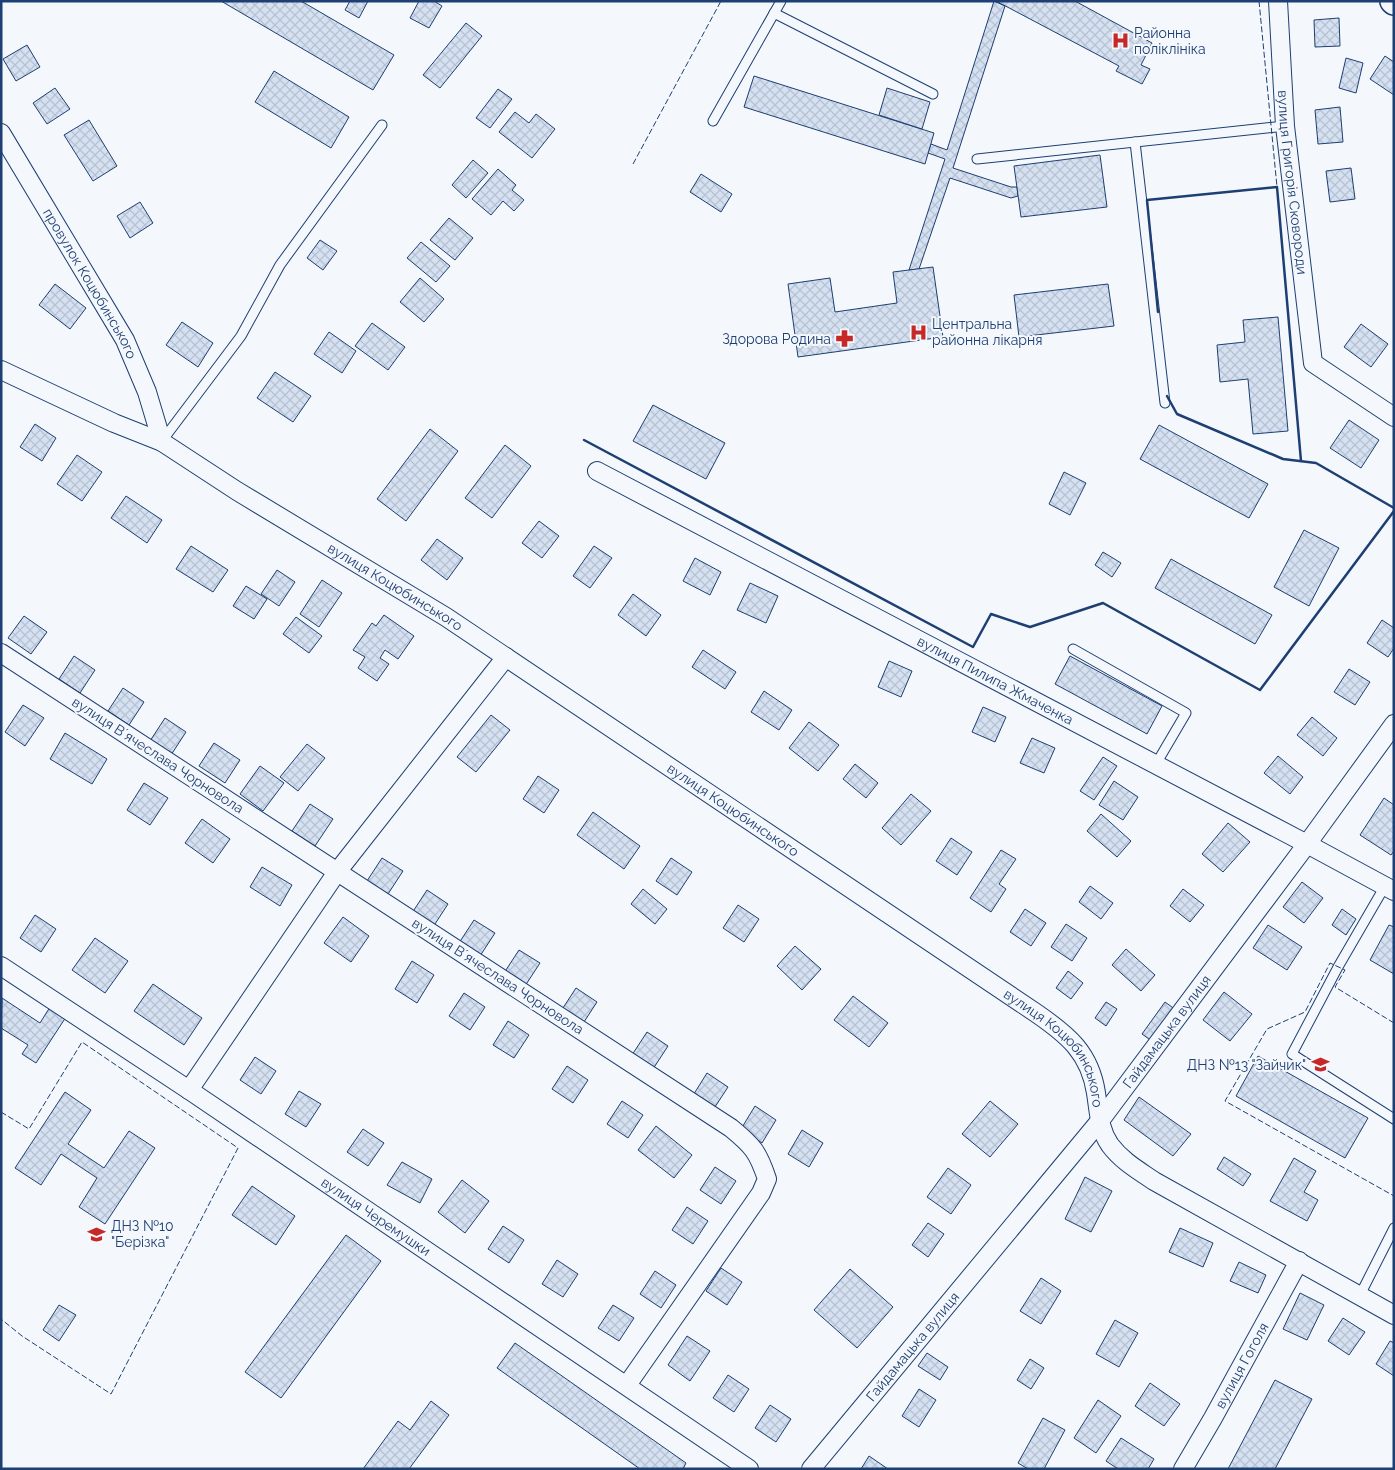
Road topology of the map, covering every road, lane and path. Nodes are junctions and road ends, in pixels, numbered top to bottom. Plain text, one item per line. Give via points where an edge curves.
1 (781, 1) edge
2 (1278, 1) edge
3 (774, 13) junction
4 (933, 94) dead end
5 (713, 121) dead end
6 (382, 126) dead end
7 (1286, 126) junction
8 (1, 132) edge
9 (1134, 142) junction
10 (977, 159) dead end
11 (1, 370) edge
12 (1165, 403) dead end
13 (1394, 417) edge
14 (162, 442) junction
15 (597, 471) dead end
16 (1073, 649) dead end
17 (1, 653) edge
18 (506, 657) junction
19 (1394, 724) edge
20 (1156, 764) junction
21 (1307, 844) junction
22 (337, 872) junction
23 (1389, 889) edge
24 (1, 966) edge
25 (189, 1090) junction
26 (1394, 1118) edge
27 (1099, 1122) junction
28 (1394, 1228) edge
29 (1298, 1261) junction
30 (1359, 1297) junction
31 (1394, 1315) edge
32 (627, 1385) junction
33 (749, 1469) edge
34 (811, 1469) edge
35 (1183, 1469) edge

1 - 3 lane
2 - 7 street, вулиця Григорія Сковороди
3 - 4 lane
3 - 5 lane
6 - 14 lane via 280,265 241,336
7 - 9 lane
7 - 13 street, вулиця Григорія Сковороди via 1313,363
8 - 14 street, провулок Коцюбинського via 125,340 147,392
9 - 10 lane
9 - 12 lane
11 - 14 street, вулиця Коцюбинського
14 - 18 street, вулиця Коцюбинського
15 - 20 street, вулиця Пилипа Жмаченка
16 - 20 lane via 1186,714
17 - 22 street, вулиця Вʼячеслава Чорновола
18 - 22 street
18 - 27 street, вулиця Коцюбинського via 1054,1025 1080,1051 1088,1064 1093,1076
19 - 21 street, Гайдамацька вулиця
20 - 21 street, вулиця Пилипа Жмаченка
21 - 23 street, вулиця Пилипа Жмаченка
21 - 27 street, Гайдамацька вулиця
22 - 25 street
22 - 32 street, вулиця Вʼячеслава Чорновола via 731,1128 760,1158 767,1180 761,1193
23 - 26 lane via 1338,967 1292,1054
24 - 25 street, вулиця Черемушки
25 - 32 street, вулиця Черемушки
27 - 29 street, вулиця Коцюбинського via 1121,1158 1154,1182
27 - 34 street, Гайдамацька вулиця
28 - 30 lane
29 - 30 street, вулиця Коцюбинського
29 - 35 street, вулиця Гоголя
30 - 31 street, вулиця Коцюбинського
32 - 33 street, вулиця Черемушки

